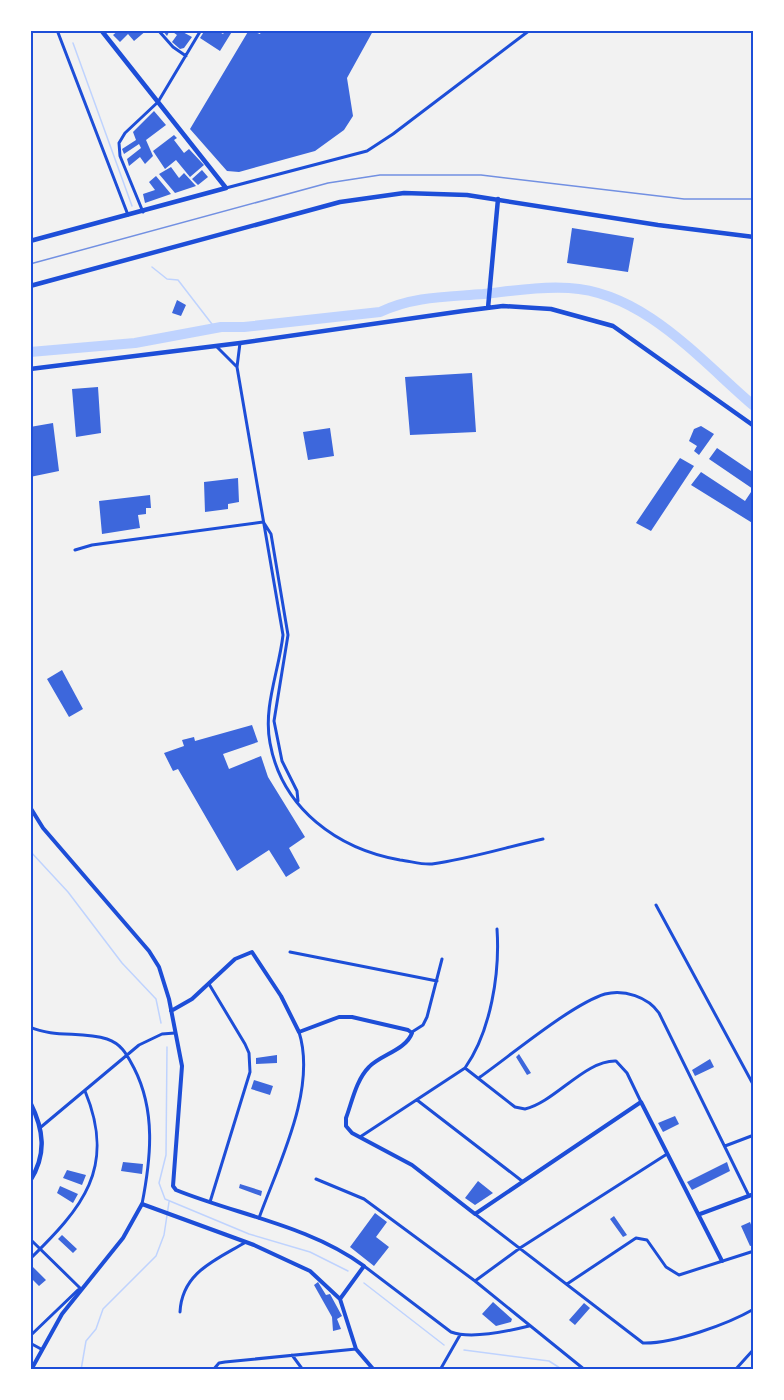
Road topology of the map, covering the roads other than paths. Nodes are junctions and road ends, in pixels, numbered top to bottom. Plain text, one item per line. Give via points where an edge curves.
1 (57, 30) edge
2 (101, 30) edge
3 (158, 30) edge
4 (201, 30) edge
5 (530, 30) edge
6 (186, 56) junction
7 (158, 102) junction
8 (226, 188) junction
9 (498, 199) junction
10 (141, 212) junction
11 (130, 215) junction
12 (754, 237) edge
13 (30, 241) edge
14 (30, 286) edge
15 (488, 305) junction
16 (240, 343) junction
17 (215, 346) junction
18 (237, 367) junction
19 (30, 369) edge
20 (754, 426) edge
21 (263, 522) junction
22 (75, 550) dead end
23 (298, 802) junction
24 (30, 807) edge
25 (543, 839) dead end
26 (656, 905) dead end
27 (497, 929) dead end
28 (290, 952) dead end
29 (442, 959) dead end
30 (437, 981) junction
31 (208, 984) junction
32 (171, 1011) junction
33 (30, 1027) edge
34 (299, 1032) junction
35 (175, 1033) junction
36 (412, 1033) junction
37 (127, 1053) junction
38 (465, 1068) junction
39 (480, 1077) junction
40 (754, 1086) edge
41 (85, 1091) junction
42 (417, 1100) junction
43 (641, 1102) junction
44 (30, 1103) edge
45 (41, 1127) junction
46 (754, 1135) edge
47 (360, 1137) junction
48 (725, 1146) junction
49 (667, 1154) junction
50 (316, 1179) dead end
51 (30, 1181) edge
52 (522, 1181) junction
53 (752, 1195) edge
54 (209, 1203) junction
55 (142, 1204) junction
56 (475, 1214) junction
57 (700, 1214) junction
58 (259, 1219) junction
59 (30, 1239) edge
60 (246, 1242) junction
61 (520, 1248) junction
62 (41, 1249) junction
63 (754, 1251) edge
64 (30, 1259) edge
65 (722, 1261) junction
66 (364, 1266) junction
67 (475, 1281) junction
68 (567, 1284) junction
69 (80, 1288) junction
70 (340, 1299) junction
71 (754, 1309) edge
72 (180, 1312) dead end
73 (529, 1326) junction
74 (460, 1335) junction
75 (30, 1336) edge
76 (30, 1343) edge
77 (41, 1349) junction
78 (356, 1349) junction
79 (754, 1349) edge
80 (292, 1355) junction
81 (31, 1370) edge
82 (213, 1370) edge
83 (303, 1370) edge
84 (374, 1370) edge
85 (440, 1370) edge
86 (585, 1370) edge
87 (735, 1370) edge

1 - 11 street
2 - 7 main road
3 - 6 street
4 - 6 street
5 - 8 street via 367,151
6 - 7 street
7 - 8 main road
7 - 10 street via 119,143
8 - 10 main road
9 - 12 main road
9 - 14 main road via 404,193 340,202
9 - 15 main road
10 - 11 main road
11 - 13 main road
15 - 16 main road
15 - 20 main road via 551,309 613,326
16 - 17 main road
16 - 18 street
17 - 18 street
17 - 19 main road
18 - 21 street
21 - 22 street
21 - 23 street via 272,534 288,635 274,721 282,761 297,791
21 - 23 street via 283,635 271,694 270,744 282,779
23 - 25 street via 317,825 337,838 375,855 430,865
24 - 32 street via 43,828 155,958
26 - 40 street
27 - 38 street via 496,976 474,1056
28 - 30 street
29 - 30 street
30 - 36 street via 427,1017
31 - 32 street
31 - 34 street via 245,953 252,952
31 - 54 street via 245,1044 250,1072
32 - 35 street
33 - 37 street via 43,1032 104,1038
34 - 36 street via 339,1017 399,1026
34 - 58 street via 304,1047 303,1087
35 - 37 street via 155,1037
35 - 54 street via 182,1066 172,1182 176,1190
36 - 47 street via 407,1041 369,1066 362,1076 346,1118 346,1125
37 - 41 street
37 - 55 street via 143,1089 149,1122 149,1171
38 - 39 street
38 - 42 street
39 - 43 street via 515,1107 525,1109 593,1068 616,1060
39 - 48 street via 557,1022 605,994 642,998 655,1008
41 - 45 street
41 - 62 street via 96,1127 93,1169 76,1211
42 - 47 street
42 - 52 street
43 - 49 street
43 - 52 street
44 - 45 main road
45 - 51 main road via 43,1145
46 - 48 street
47 - 56 street via 412,1165
48 - 53 street
49 - 57 street
49 - 61 street
50 - 67 street via 364,1200
52 - 56 street
53 - 57 street
54 - 58 street
55 - 60 street
55 - 69 street via 123,1238
56 - 61 street
57 - 65 street
58 - 66 street via 332,1244
59 - 62 street
60 - 70 street via 310,1271
60 - 72 street via 190,1280 181,1295
61 - 67 street
61 - 68 street
62 - 64 street
62 - 69 street
63 - 65 street
65 - 68 street via 679,1275 666,1267 647,1240 636,1238
66 - 70 street
66 - 74 street
67 - 73 street
68 - 71 street via 643,1343 733,1320
69 - 75 street
69 - 77 street
70 - 78 street
73 - 74 street via 507,1332
73 - 86 street
74 - 85 street
76 - 77 street
77 - 81 street
78 - 80 street
78 - 84 street
79 - 87 street
80 - 82 street via 225,1362
80 - 83 street

